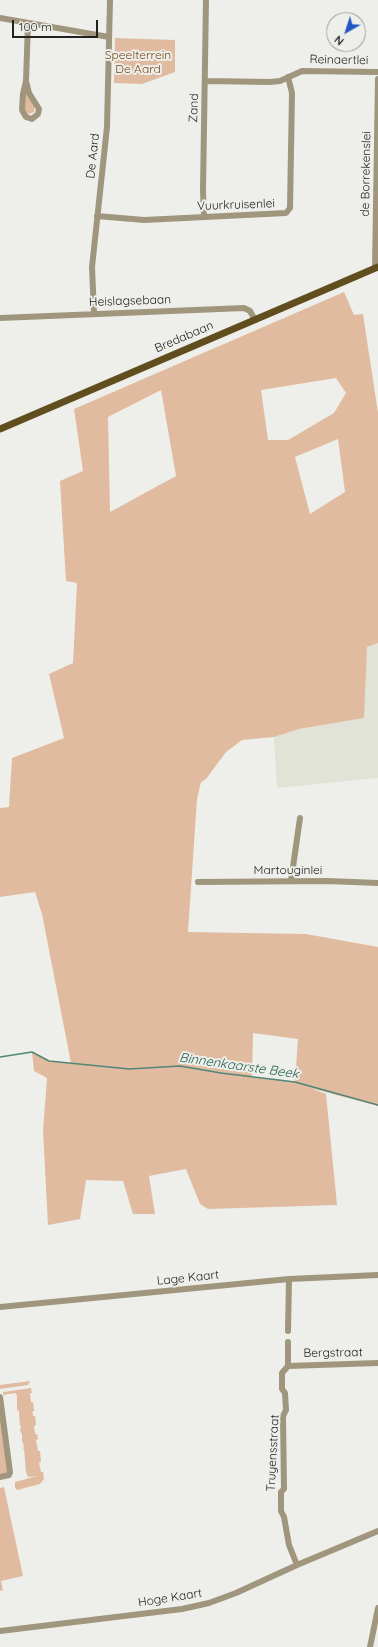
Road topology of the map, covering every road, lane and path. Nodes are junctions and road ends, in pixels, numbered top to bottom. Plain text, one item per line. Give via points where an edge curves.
1 (110, 0) edge
2 (206, 0) edge
3 (0, 18) edge
4 (28, 23) junction
5 (109, 37) junction
6 (378, 72) edge
7 (288, 77) junction
8 (378, 79) edge
9 (26, 81) junction
10 (206, 81) junction
11 (97, 216) junction
12 (204, 217) junction
13 (377, 268) edge
14 (94, 314) junction
15 (0, 318) edge
16 (255, 320) junction
17 (0, 429) edge
18 (300, 818) dead end
19 (290, 881) junction
20 (198, 882) dead end
21 (378, 883) edge
22 (378, 1275) edge
23 (289, 1279) junction
24 (0, 1307) edge
25 (288, 1331) dead end
26 (288, 1342) dead end
27 (378, 1363) edge
28 (288, 1366) junction
29 (0, 1398) edge
30 (0, 1477) edge
31 (378, 1531) edge
32 (297, 1565) junction
33 (378, 1608) edge
34 (0, 1631) edge
35 (370, 1647) edge

1 - 5 street, De Aard
2 - 10 street, Zand
3 - 4 street
4 - 5 street
4 - 9 street
5 - 11 street, De Aard via 107,126
6 - 7 street, Reinaertlei via 302,71
7 - 10 street, Reinaertlei via 280,81 265,82
7 - 12 street, Vuurkruisenlei via 292,92 289,210 281,214
8 - 13 street, de Borrekenslei
9 - 9 street via 29,93 39,109 38,114 32,119 23,113
10 - 12 street, Zand
11 - 12 street, Vuurkruisenlei via 144,220
11 - 14 street, De Aard via 92,266
13 - 16 main road, Bredabaan
14 - 15 street, Heislagsebaan
14 - 16 street, Heislagsebaan via 244,308 250,311
16 - 17 main road, Bredabaan
18 - 19 street
19 - 20 street, Martouginlei
19 - 21 street, Martouginlei
22 - 23 street, Lage Kaart
23 - 24 street, Lage Kaart
23 - 25 street
26 - 28 street, Truyensstraat
27 - 28 street, Bergstraat
28 - 32 street, Truyensstraat via 282,1374 286,1410 283,1416 284,1489 281,1492 289,1545
29 - 30 street via 10,1473 8,1476
31 - 32 street, Hoge Kaart
32 - 34 street, Hoge Kaart via 209,1603 182,1609
33 - 35 street

